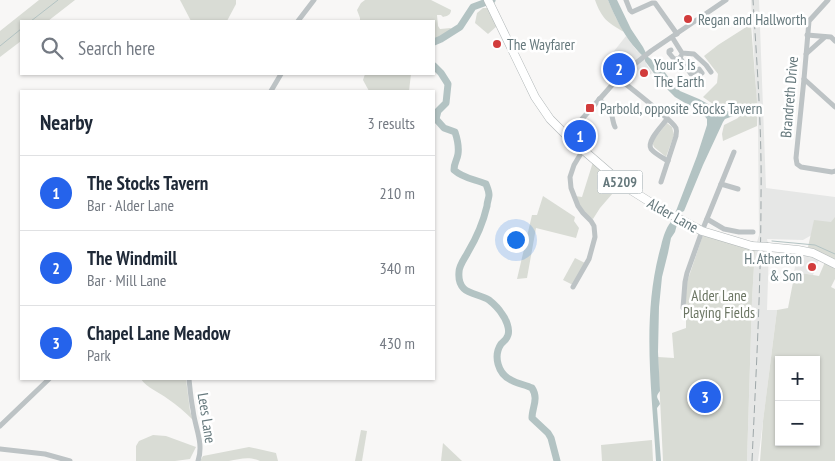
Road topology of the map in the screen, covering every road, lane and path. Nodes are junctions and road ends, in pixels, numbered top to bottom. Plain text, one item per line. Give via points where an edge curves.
1 (314, 0) edge
2 (626, 0) edge
3 (726, 0) edge
4 (828, 0) edge
5 (489, 3) edge
6 (299, 20) edge
7 (807, 35) junction
8 (674, 36) junction
9 (825, 37) junction
10 (835, 41) edge
11 (671, 50) dead end
12 (806, 54) junction
13 (681, 55) junction
14 (711, 72) dead end
15 (702, 73) dead end
16 (280, 75) edge
17 (618, 78) junction
18 (804, 79) junction
19 (273, 90) edge
20 (599, 99) junction
21 (835, 107) edge
22 (668, 119) junction
23 (615, 124) dead end
24 (567, 136) junction
25 (583, 150) junction
26 (734, 152) dead end
27 (668, 161) junction
28 (835, 172) edge
29 (661, 182) dead end
30 (721, 184) junction
31 (739, 190) dead end
32 (707, 219) junction
33 (702, 231) junction
34 (754, 232) dead end
35 (835, 264) edge
36 (573, 287) dead end
37 (683, 308) dead end
38 (48, 380) edge
39 (189, 380) edge
40 (0, 426) edge
41 (0, 449) edge
42 (70, 461) edge
43 (198, 461) edge

1 - 6 street
2 - 8 street via 632,12 656,3
3 - 8 street
4 - 7 street, Brandreth Drive via 809,22
5 - 24 highway, Alder Lane / A5209 via 535,97
7 - 9 street
7 - 12 street, Brandreth Drive
8 - 13 street
8 - 17 street
9 - 10 street
9 - 12 street
11 - 13 street via 669,53 674,59
12 - 18 street, Brandreth Drive
13 - 14 street via 694,54
13 - 15 street via 691,74 699,69
16 - 19 street
17 - 20 street
17 - 22 street
18 - 21 street
18 - 28 street, Brandreth Drive via 797,164
20 - 23 street via 612,114
20 - 24 street
22 - 27 street via 676,132
22 - 27 street via 650,145 651,150
24 - 25 highway, Alder Lane / A5209
25 - 33 highway, Alder Lane / A5209 via 626,187
25 - 36 street via 574,165 570,188 578,206 591,220 595,237 589,260
26 - 30 street
27 - 29 street
30 - 31 street
30 - 32 street
32 - 33 street
32 - 34 street, Alder Lane via 724,228
33 - 35 highway, Alder Lane / A5209, bridge via 752,246 813,253
33 - 37 street via 687,273
38 - 40 street
39 - 43 street, Lees Lane via 199,434
41 - 42 street via 45,454

